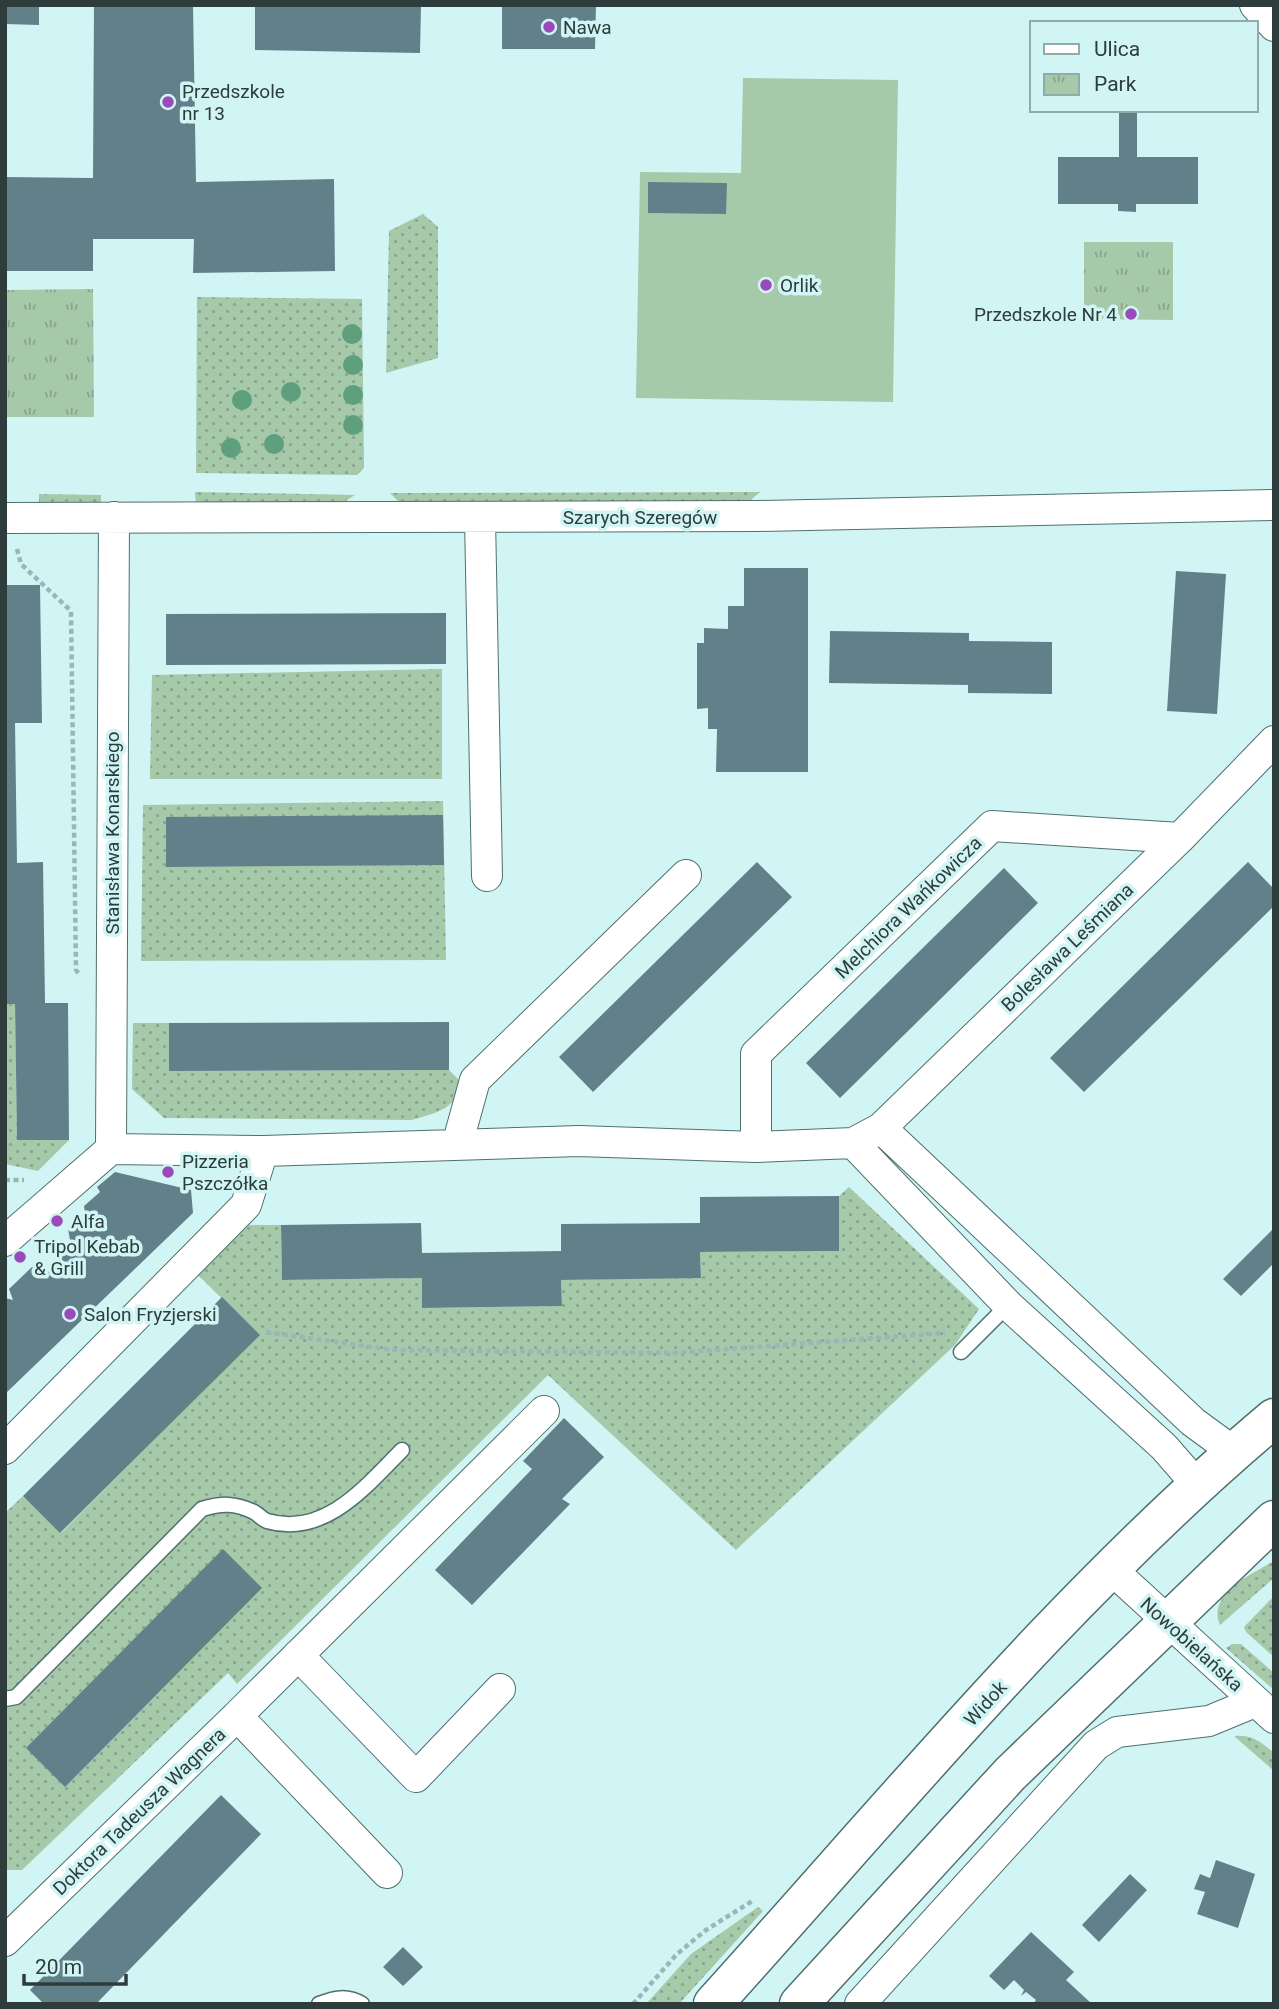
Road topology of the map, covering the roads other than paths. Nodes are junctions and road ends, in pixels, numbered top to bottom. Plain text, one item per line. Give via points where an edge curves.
1 (1255, 5) edge
2 (1274, 26) edge
3 (1274, 505) edge
4 (114, 517) junction
5 (5, 518) edge
6 (480, 518) junction
7 (1274, 741) edge
8 (1180, 838) junction
9 (686, 875) dead end
10 (487, 876) dead end
11 (881, 1128) junction
12 (853, 1143) junction
13 (457, 1145) junction
14 (756, 1147) junction
15 (111, 1149) junction
16 (263, 1150) junction
17 (5, 1241) edge
18 (1008, 1305) junction
19 (961, 1352) dead end
20 (544, 1410) dead end
21 (1274, 1418) edge
22 (5, 1449) edge
23 (402, 1450) dead end
24 (1234, 1452) junction
25 (1198, 1486) junction
26 (1274, 1520) edge
27 (1111, 1569) junction
28 (1166, 1622) junction
29 (298, 1655) junction
30 (500, 1689) dead end
31 (5, 1699) edge
32 (1264, 1710) edge
33 (237, 1716) junction
34 (387, 1873) dead end
35 (5, 1941) edge
36 (319, 2004) edge
37 (362, 2004) edge
38 (713, 2004) edge
39 (799, 2004) edge
40 (860, 2004) edge

1 - 2 street
3 - 6 street, Szarych Szeregów
4 - 5 street, Szarych Szeregów
4 - 6 street, Szarych Szeregów
4 - 15 street, Stanisława Konarskiego
6 - 10 street
7 - 8 street, Bolesława Leśmiana
8 - 11 street, Bolesława Leśmiana
8 - 14 street, Melchiora Wańkowicza via 992,826 756,1054
9 - 13 street via 475,1080
11 - 12 street, Bolesława Leśmiana
11 - 24 street via 1194,1423
12 - 14 street
12 - 18 street
13 - 14 street via 579,1141
13 - 16 street
15 - 16 street
15 - 17 street
16 - 22 street via 246,1205
18 - 19 lane
18 - 25 street via 1164,1447
20 - 29 street
21 - 24 main road, Widok
23 - 31 lane via 348,1505 316,1519 282,1524 225,1502 202,1508 16,1697
24 - 25 main road, Widok
25 - 27 main road, Widok
26 - 28 main road
27 - 28 street, Nowobielańska
27 - 38 main road, Widok via 1044,1637
28 - 32 street, Nowobielańska
28 - 39 main road via 1010,1774
29 - 30 street via 416,1777
29 - 33 street
32 - 40 street via 1116,1732 1096,1745
33 - 34 street, Doktora Tadeusza Wagnera
33 - 35 street, Doktora Tadeusza Wagnera
36 - 37 lane via 334,1998

